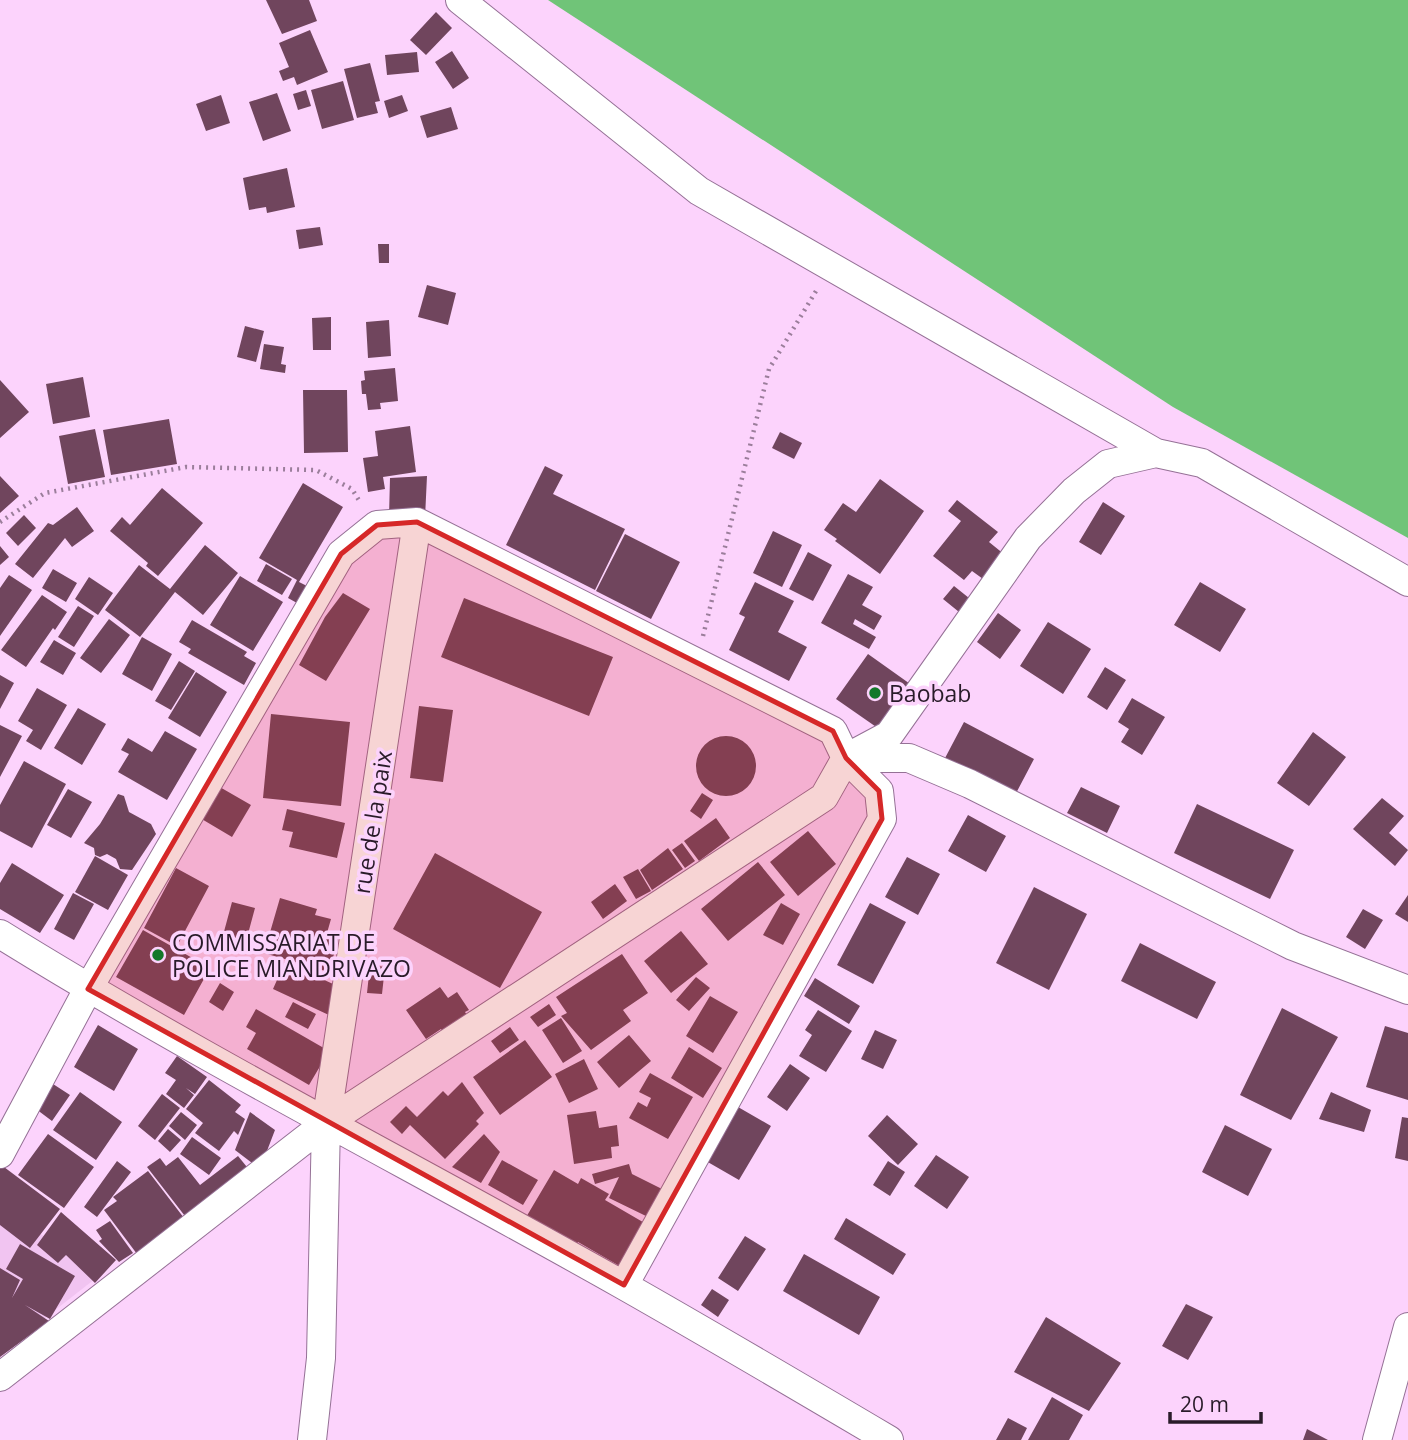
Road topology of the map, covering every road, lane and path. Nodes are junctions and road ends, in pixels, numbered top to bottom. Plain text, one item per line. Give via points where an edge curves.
1 (460, 0) edge
2 (831, 267) junction
3 (1156, 453) junction
4 (417, 522) junction
5 (0, 523) edge
6 (377, 525) junction
7 (1408, 582) edge
8 (696, 662) junction
9 (846, 758) junction
10 (0, 934) edge
11 (88, 989) junction
12 (1408, 990) edge
13 (326, 1123) junction
14 (0, 1154) edge
15 (624, 1286) junction
16 (1408, 1327) edge
17 (0, 1377) edge
18 (312, 1440) edge
19 (889, 1440) edge
20 (1377, 1440) edge

1 - 2 street via 699,191
2 - 3 street
2 - 8 path via 769,369
3 - 7 street via 1202,463
3 - 9 street via 1108,464 1074,491 1028,538 888,735
4 - 6 street
4 - 8 street
4 - 13 street, rue de la paix
5 - 6 path via 45,493 186,467 316,470 352,489
6 - 11 street via 341,554
8 - 9 street via 833,731
9 - 12 street via 909,758 1293,946
9 - 13 street via 824,797
9 - 15 street via 879,791 882,820
10 - 11 street
11 - 13 street
11 - 14 street
13 - 15 street
13 - 17 street
13 - 18 street, rue de la paix via 321,1358
15 - 19 street
16 - 20 street

